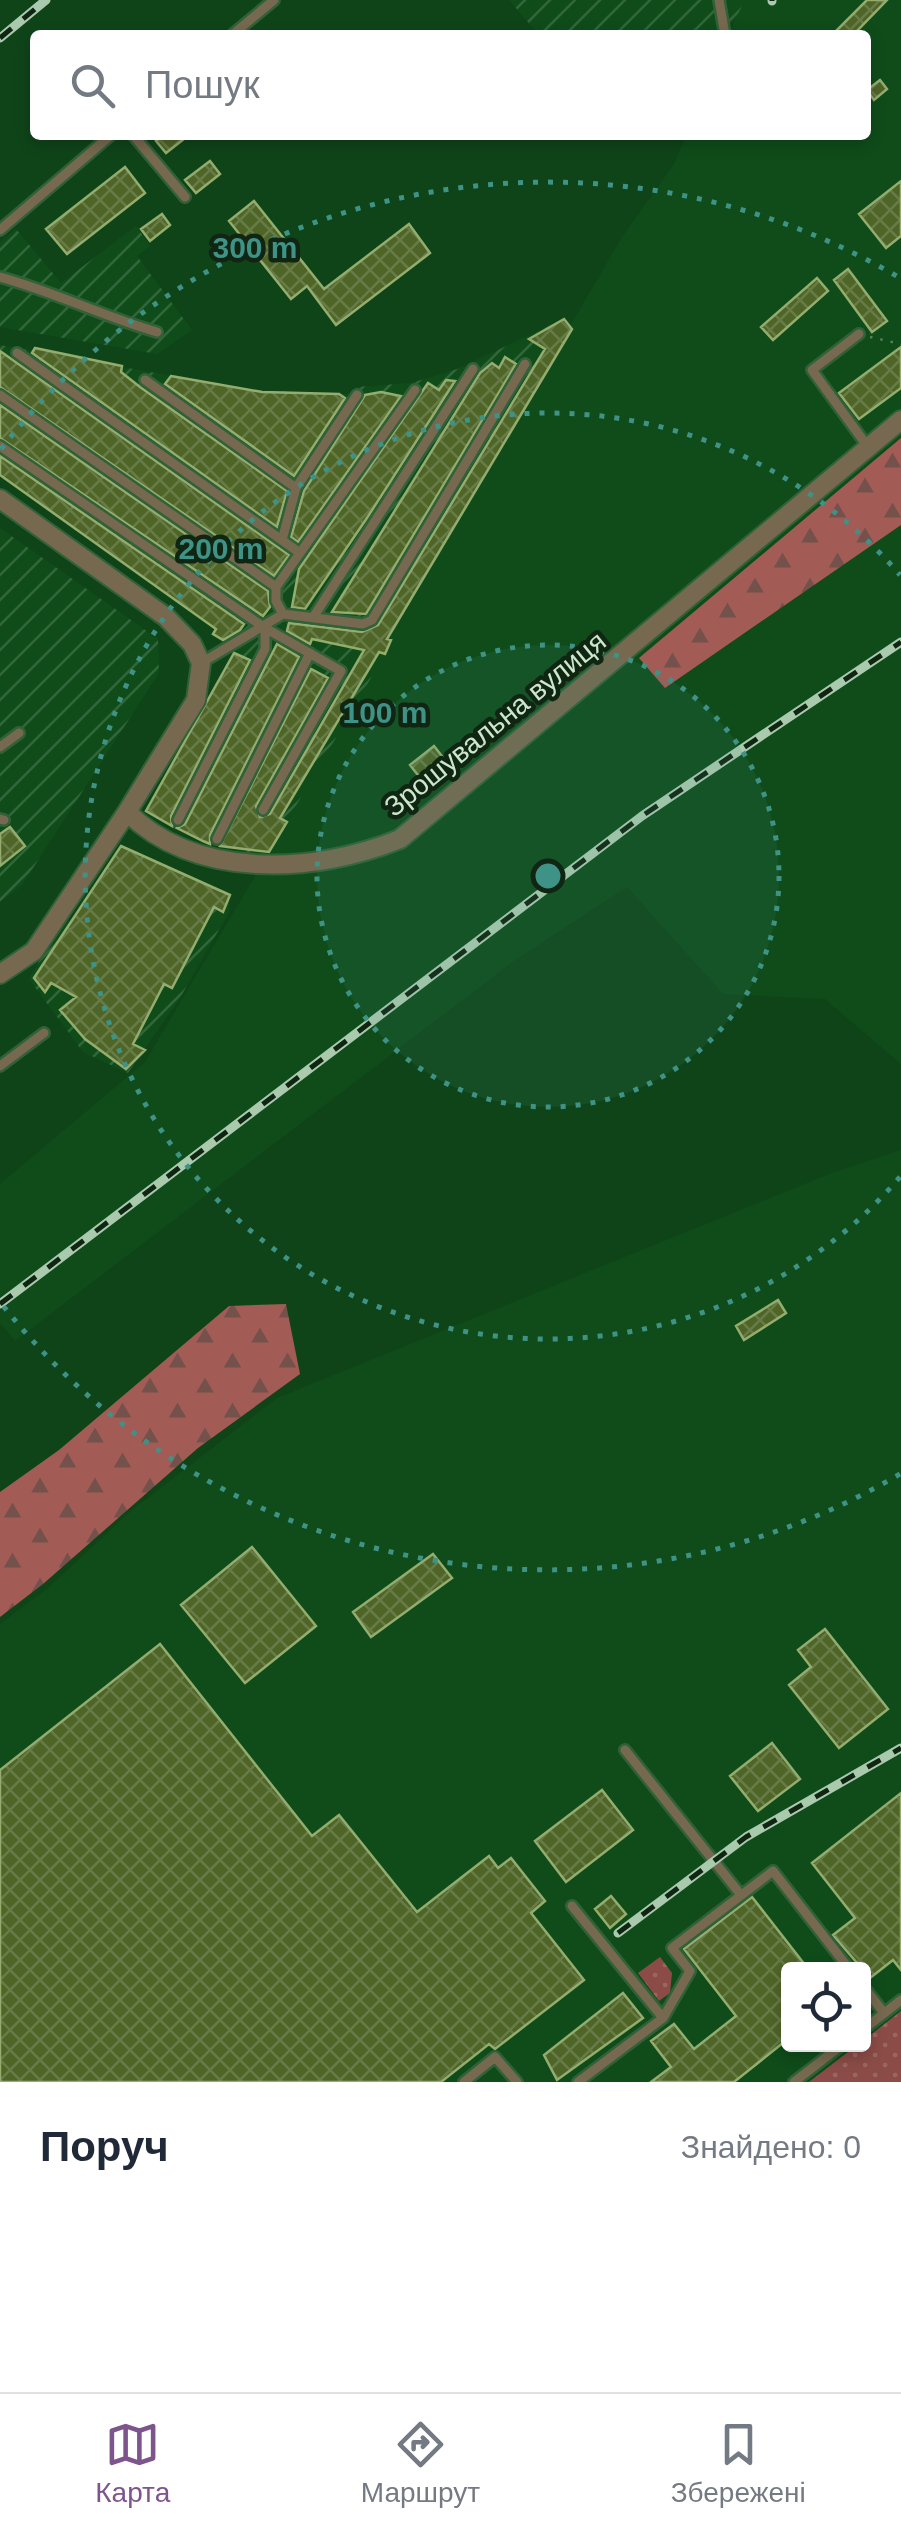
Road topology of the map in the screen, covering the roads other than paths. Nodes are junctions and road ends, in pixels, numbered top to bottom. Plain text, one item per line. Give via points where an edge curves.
1 (274, 0) edge
2 (720, 0) edge
3 (238, 30) edge
4 (724, 30) edge
5 (105, 140) edge
6 (137, 140) edge
7 (185, 197) dead end
8 (0, 230) edge
9 (0, 277) edge
10 (157, 332) dead end
11 (859, 334) road end
12 (17, 353) dead end
13 (525, 364) dead end
14 (473, 369) dead end
15 (145, 380) dead end
16 (415, 390) dead end
17 (0, 395) edge
18 (356, 396) dead end
19 (901, 420) edge
20 (0, 446) edge
21 (868, 447) junction
22 (296, 488) junction
23 (0, 500) edge
24 (282, 540) junction
25 (300, 553) junction
26 (276, 587) junction
27 (283, 614) junction
28 (314, 616) junction
29 (265, 628) junction
30 (310, 652) junction
31 (201, 663) junction
32 (19, 733) dead end
33 (0, 747) edge
34 (263, 810) dead end
35 (127, 812) junction
36 (178, 820) dead end
37 (217, 839) dead end
38 (0, 974) edge
39 (44, 1033) dead end
40 (0, 1066) edge
41 (626, 1750) dead end
42 (741, 1896) junction
43 (572, 1906) dead end
44 (844, 1962) edge
45 (871, 1995) edge
46 (901, 2000) edge
47 (884, 2013) junction
48 (664, 2018) junction
49 (871, 2023) edge
50 (833, 2052) edge
51 (464, 2082) edge
52 (516, 2082) edge
53 (578, 2082) edge
54 (794, 2082) edge

1 - 3 lane
2 - 4 lane
5 - 8 lane
6 - 7 lane
9 - 10 lane
11 - 21 lane via 812,370
12 - 24 lane
13 - 28 lane via 372,620
14 - 28 lane
15 - 22 lane
16 - 25 lane
17 - 26 lane
18 - 22 lane
19 - 21 street, Зрошувальна вулиця
20 - 29 lane
21 - 35 street, Зрошувальна вулиця via 400,840 311,861 243,863 164,843
22 - 24 lane
23 - 31 street via 166,618
24 - 25 lane
25 - 26 lane
26 - 27 lane
27 - 28 lane
27 - 29 lane
29 - 30 lane
29 - 31 lane
29 - 36 lane via 265,648
30 - 34 lane via 341,671
30 - 37 lane
31 - 35 street via 196,700
32 - 33 lane
35 - 38 street via 34,951
39 - 40 lane
41 - 42 lane
42 - 44 lane via 772,1871
42 - 48 lane via 672,1948 690,1972
43 - 48 lane
45 - 47 lane
46 - 47 lane
47 - 49 lane
48 - 53 lane
50 - 54 lane
51 - 52 lane via 496,2057

